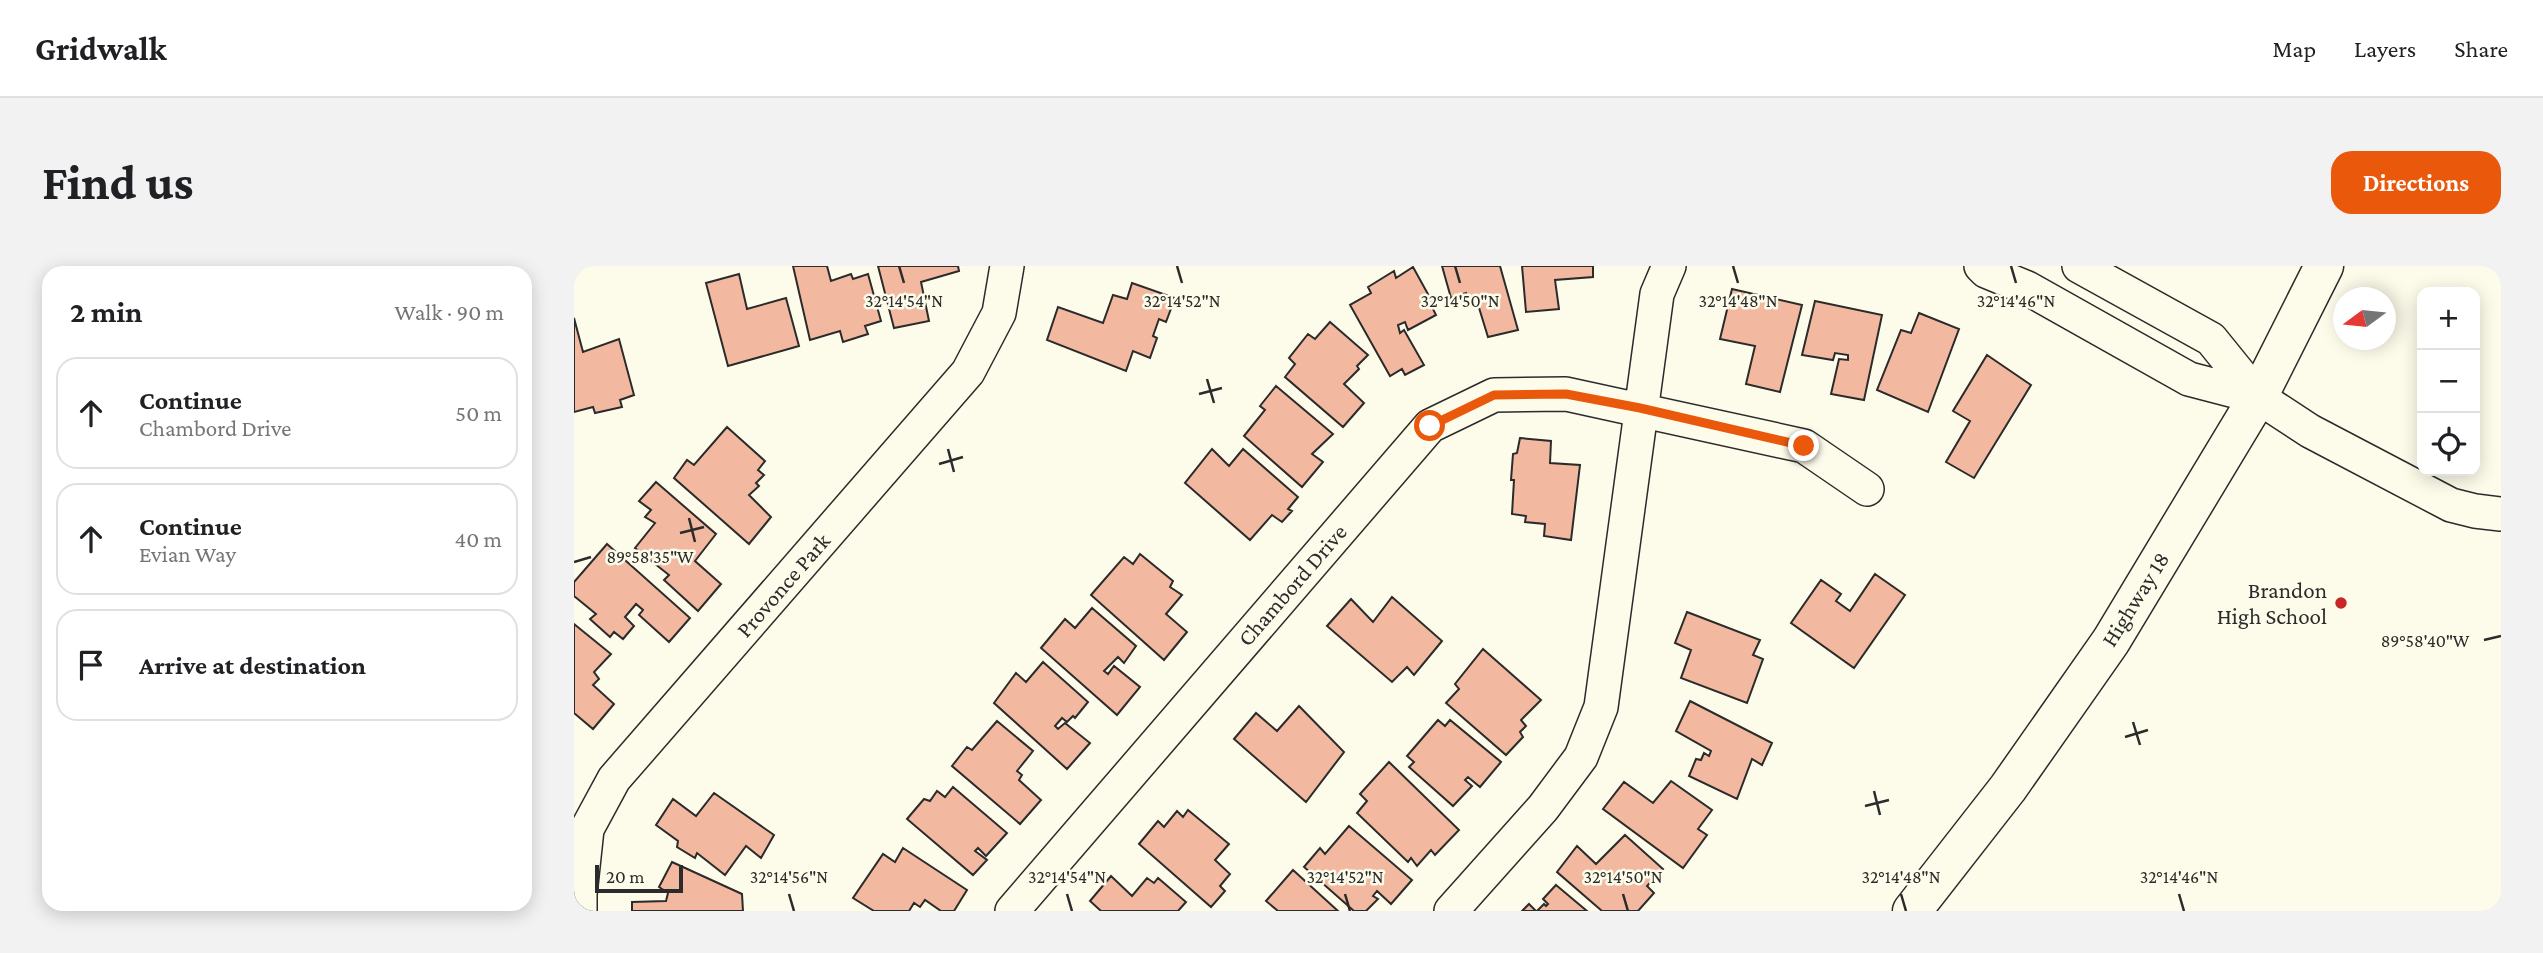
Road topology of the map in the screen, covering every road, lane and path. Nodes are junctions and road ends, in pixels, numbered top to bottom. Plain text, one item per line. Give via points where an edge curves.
1 (1007, 266) edge
2 (1669, 266) edge
3 (1981, 266) edge
4 (2080, 266) edge
5 (2324, 266) edge
6 (2258, 397) junction
7 (1640, 408) junction
8 (1867, 489) dead end
9 (2501, 514) edge
10 (578, 900) edge
11 (1013, 911) edge
12 (1451, 911) edge
13 (1912, 911) edge

1 - 10 street, Provonce Park via 999,313 968,372 614,779 587,829
2 - 7 street via 1657,294
3 - 6 street via 2189,379
4 - 6 street via 2211,339
5 - 6 main road, Highway 18
6 - 9 street via 2310,431 2441,500
6 - 13 main road, Highway 18 via 2111,641 2008,788
7 - 8 street, Chambord Drive via 1804,446
7 - 11 street, Chambord Drive via 1566,394 1494,395 1430,426
7 - 12 street via 1601,707 1581,757 1543,808

